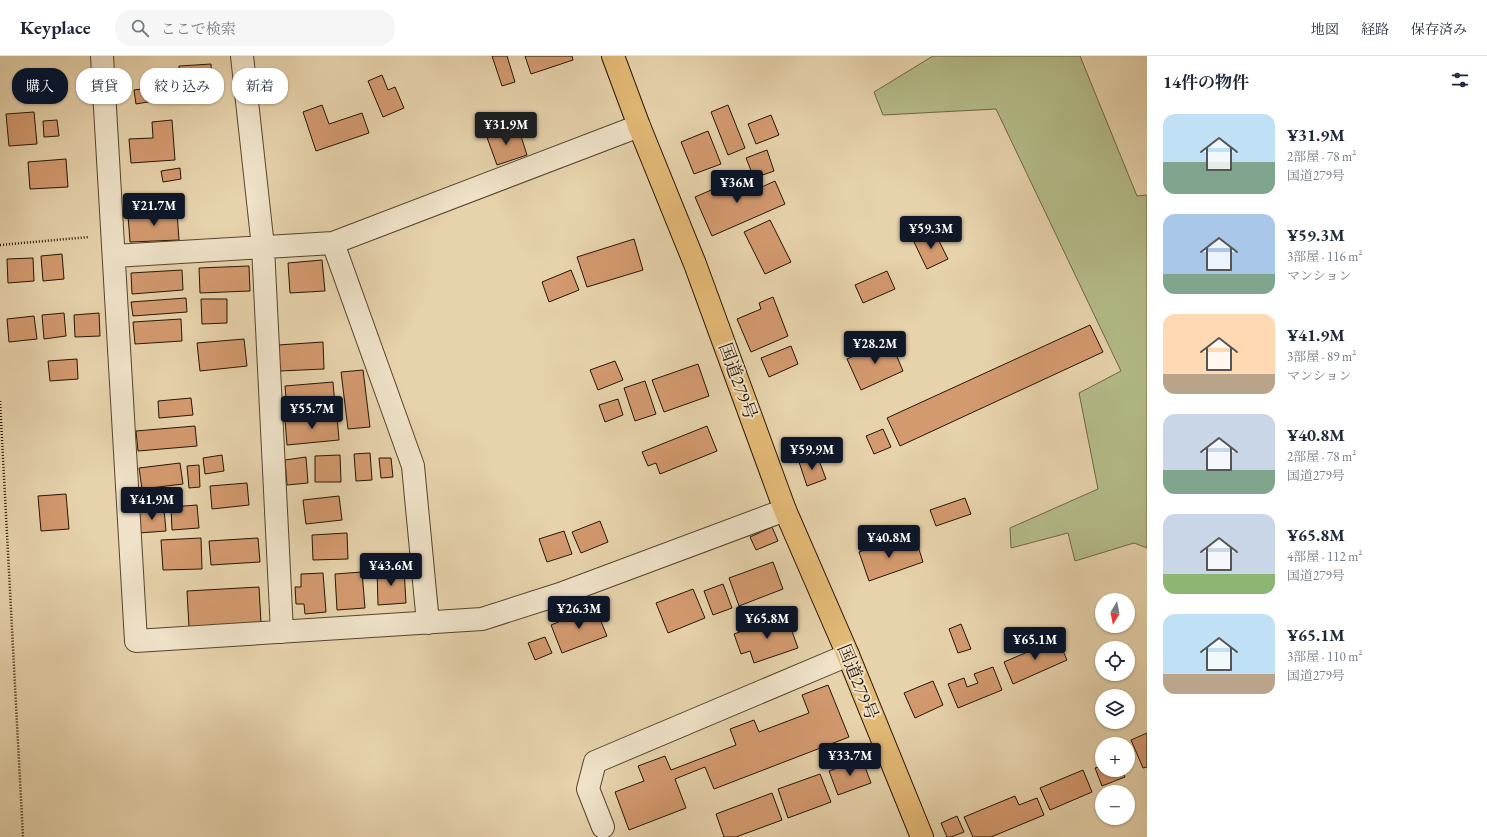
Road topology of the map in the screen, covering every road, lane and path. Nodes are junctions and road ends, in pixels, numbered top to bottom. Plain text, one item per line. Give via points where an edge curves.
1 (102, 56) edge
2 (242, 56) edge
3 (613, 56) edge
4 (639, 126) junction
5 (333, 243) junction
6 (0, 245) edge
7 (113, 245) junction
8 (263, 247) junction
9 (0, 401) edge
10 (785, 510) junction
11 (428, 623) junction
12 (282, 632) junction
13 (848, 655) junction
14 (603, 827) dead end
15 (23, 837) edge
16 (922, 837) edge

1 - 7 street
2 - 8 street
3 - 4 highway, 国道279号
4 - 5 street
4 - 10 highway, 国道279号 via 695,264
5 - 8 street
5 - 11 street via 413,466
6 - 7 path
7 - 8 street
7 - 12 street via 136,641
8 - 12 street
9 - 15 path
10 - 11 street via 560,594 482,619
10 - 13 highway, 国道279号
11 - 12 street
13 - 14 street via 595,762 588,789
13 - 16 highway, 国道279号

